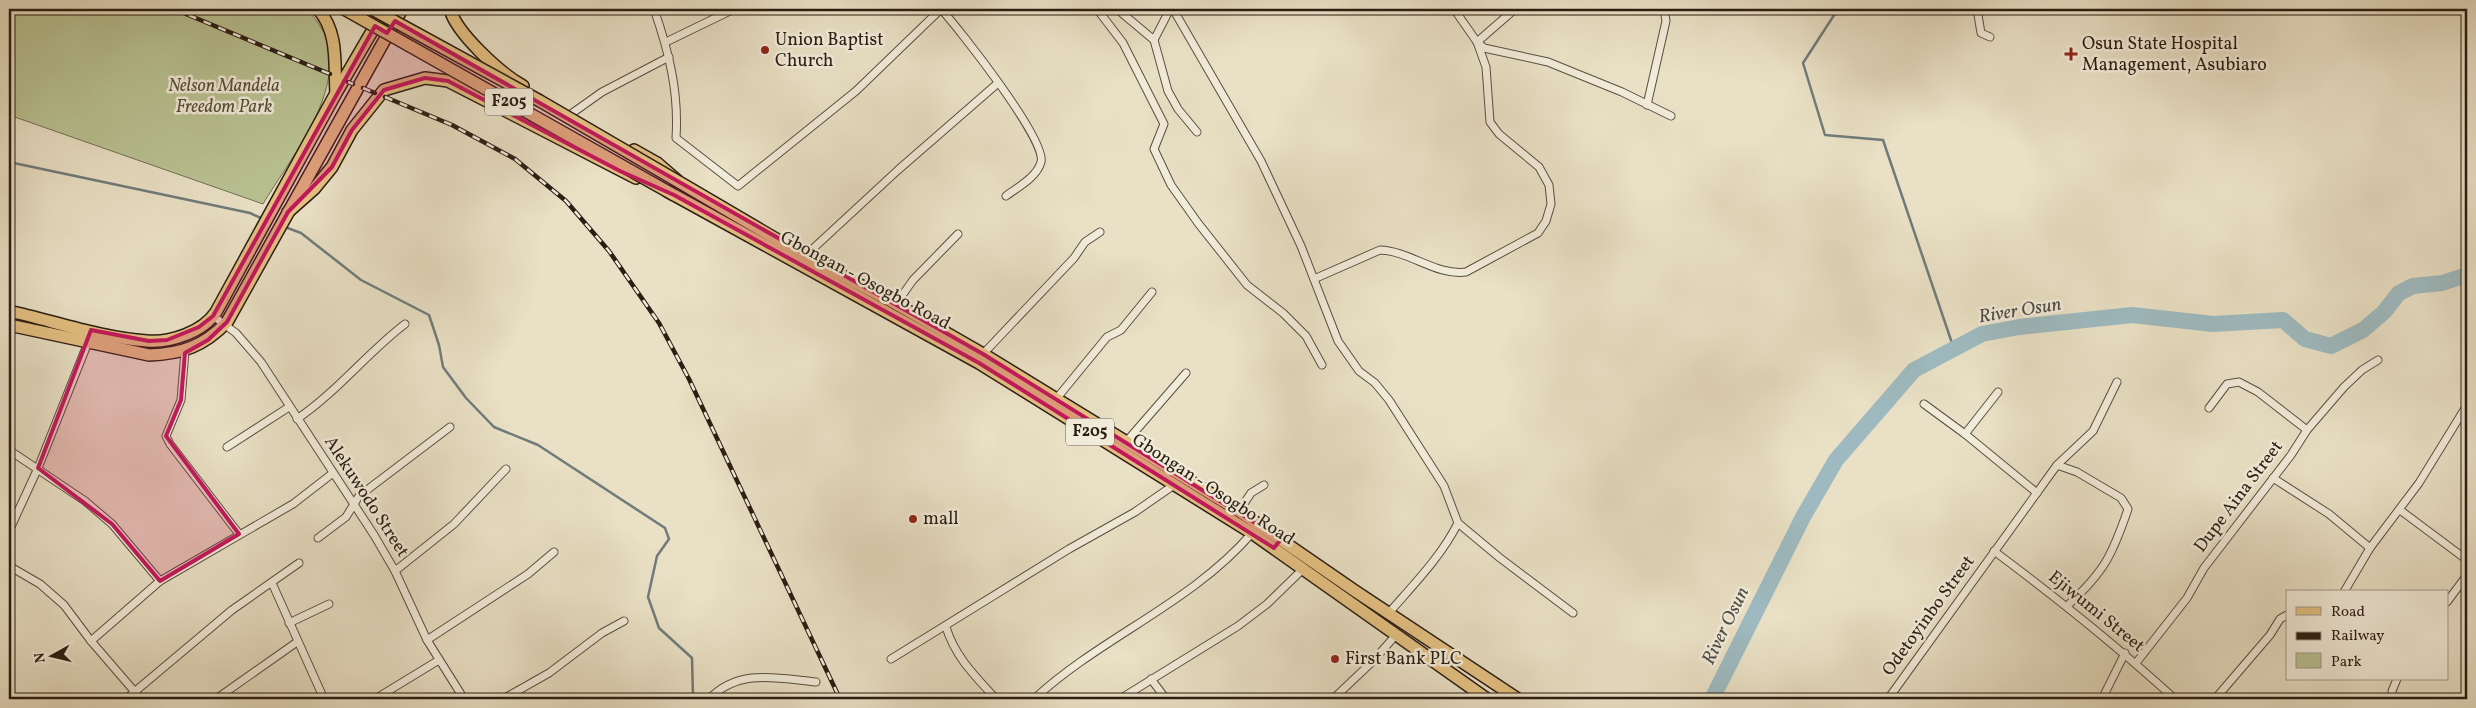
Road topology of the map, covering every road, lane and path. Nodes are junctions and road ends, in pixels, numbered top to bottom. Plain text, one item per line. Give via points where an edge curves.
1 (318, 9) edge
2 (344, 9) edge
3 (372, 9) edge
4 (385, 9) edge
5 (402, 9) edge
6 (450, 9) edge
7 (654, 9) edge
8 (734, 9) edge
9 (941, 9) edge
10 (1097, 9) edge
11 (1118, 9) edge
12 (1172, 9) edge
13 (1454, 9) edge
14 (1515, 9) edge
15 (1664, 9) edge
16 (1977, 9) edge
17 (1990, 37) dead end
18 (1154, 40) junction
19 (666, 42) junction
20 (1477, 42) junction
21 (669, 57) junction
22 (998, 83) junction
23 (336, 93) junction
24 (1646, 105) junction
25 (571, 114) junction
26 (1671, 116) dead end
27 (1197, 132) dead end
28 (679, 182) junction
29 (674, 195) junction
30 (1006, 196) dead end
31 (287, 214) junction
32 (1100, 232) dead end
33 (958, 234) dead end
34 (805, 256) junction
35 (1314, 279) junction
36 (1152, 292) dead end
37 (896, 304) junction
38 (9, 311) edge
39 (213, 316) junction
40 (225, 324) junction
41 (405, 324) dead end
42 (9, 325) edge
43 (91, 330) junction
44 (88, 343) junction
45 (185, 351) junction
46 (982, 354) junction
47 (2378, 360) dead end
48 (1322, 365) dead end
49 (1186, 373) dead end
50 (2118, 382) dead end
51 (1998, 392) dead end
52 (1057, 398) junction
53 (1924, 404) dead end
54 (2467, 405) edge
55 (289, 407) junction
56 (2209, 408) dead end
57 (297, 419) junction
58 (450, 428) dead end
59 (2307, 430) junction
60 (1965, 434) junction
61 (1126, 442) junction
62 (227, 447) dead end
63 (9, 450) edge
64 (2057, 465) junction
65 (38, 468) junction
66 (506, 469) dead end
67 (333, 473) junction
68 (2274, 478) junction
69 (1174, 485) junction
70 (1264, 485) dead end
71 (2037, 493) junction
72 (354, 506) junction
73 (2400, 510) junction
74 (1239, 511) junction
75 (1458, 523) junction
76 (9, 531) edge
77 (1252, 533) junction
78 (239, 534) junction
79 (318, 538) dead end
80 (1278, 544) junction
81 (2370, 548) junction
82 (1994, 551) junction
83 (554, 552) dead end
84 (2467, 560) edge
85 (299, 563) dead end
86 (9, 566) edge
87 (1303, 569) junction
88 (396, 571) junction
89 (2467, 575) edge
90 (160, 581) junction
91 (272, 583) junction
92 (2345, 590) edge
93 (2448, 601) edge
94 (329, 604) dead end
95 (2067, 606) junction
96 (1573, 613) dead end
97 (1388, 614) junction
98 (2286, 616) edge
99 (624, 621) dead end
100 (289, 623) junction
101 (946, 627) junction
102 (1396, 635) junction
103 (427, 640) junction
104 (91, 641) junction
105 (297, 642) junction
106 (2125, 654) junction
107 (891, 659) dead end
108 (439, 660) junction
109 (2136, 663) junction
110 (1151, 679) junction
111 (2397, 680) edge
112 (816, 682) dead end
113 (136, 693) junction
114 (9, 696) edge
115 (711, 698) edge
116 (14, 699) edge
117 (126, 699) edge
118 (141, 699) edge
119 (216, 699) edge
120 (324, 699) edge
121 (375, 699) edge
122 (464, 699) edge
123 (502, 699) edge
124 (996, 699) edge
125 (1034, 699) edge
126 (1120, 699) edge
127 (1166, 699) edge
128 (1333, 699) edge
129 (1487, 699) edge
130 (1518, 699) edge
131 (1888, 699) edge
132 (2102, 699) edge
133 (2175, 699) edge
134 (2215, 699) edge
135 (2393, 699) edge

1 - 23 main road via 330,28 334,42
2 - 29 main road, F205, bridge
3 - 28 main road, F205, bridge
4 - 23 main road
5 - 31 main road
6 - 25 main road via 462,33 511,79
7 - 19 street
8 - 19 street
9 - 21 street via 856,91 738,186 676,138 677,93
9 - 22 street via 970,42
10 - 48 street via 1123,42 1164,124 1154,149 1171,185 1247,285 1306,336
11 - 18 street
12 - 18 street
12 - 35 street via 1260,161
13 - 20 street
14 - 20 street
15 - 24 street via 1666,21
16 - 17 street via 1981,33
18 - 27 street via 1168,91
19 - 21 street
20 - 24 street via 1497,52 1548,62
20 - 35 street via 1486,67 1490,122 1499,134 1539,167 1549,186 1552,204 1538,234 1466,272 1445,271 1380,250
21 - 25 street via 602,92
22 - 30 street via 1041,152 1041,163 1033,176
22 - 34 street
23 - 39 main road
24 - 26 street
25 - 28 main road via 657,163
28 - 34 main road, Gbongan - Osogbo Road
29 - 31 main road via 620,171 448,81 425,78 384,90 352,130 332,167
29 - 69 main road, Gbongan - Osogbo Road / F205 via 979,363
31 - 40 main road
32 - 46 street via 1085,242 1074,258
33 - 37 street via 913,280
34 - 37 main road, Gbongan - Osogbo Road / F205
35 - 75 street via 1342,348 1359,371 1389,400 1444,486
36 - 52 street via 1121,330 1107,337
37 - 46 main road, Gbongan - Osogbo Road / F205
38 - 43 main road
39 - 40 street, Alekuwodo Street
39 - 43 main road via 199,328 167,340 149,341
40 - 45 main road via 208,340
40 - 55 street, Alekuwodo Street via 248,344
41 - 57 street via 384,340 317,406
42 - 44 main road
43 - 44 street
44 - 45 main road via 149,355
44 - 65 street
45 - 78 street via 182,400 166,436
46 - 52 main road, Gbongan - Osogbo Road / F205
47 - 59 street, Dupe Aina Street via 2344,387
49 - 61 street
50 - 64 street, Odetoyinbo Street via 2093,430
51 - 60 street
52 - 61 main road, Gbongan - Osogbo Road / F205
53 - 60 street
54 - 73 street
55 - 57 street, Alekuwodo Street
55 - 62 street
56 - 59 street via 2227,384 2240,382
57 - 67 street, Alekuwodo Street
58 - 72 street via 359,496
59 - 68 street, Dupe Aina Street
60 - 71 street
61 - 74 main road, Gbongan - Osogbo Road / F205
63 - 65 street
64 - 71 street, Odetoyinbo Street
64 - 95 street via 2077,472 2121,498 2128,509 2114,550 2103,568
65 - 76 street
65 - 90 street via 112,524
66 - 88 street via 454,524
67 - 72 street, Alekuwodo Street
67 - 78 street via 293,504
68 - 81 street via 2329,514
68 - 109 street, Dupe Aina Street
69 - 77 main road, Gbongan - Osogbo Road / F205
69 - 101 street
70 - 74 street via 1251,493
71 - 82 street, Odetoyinbo Street
72 - 79 street
72 - 88 street, Alekuwodo Street
73 - 81 street
73 - 84 street
74 - 80 main road, Gbongan - Osogbo Road / F205
75 - 96 street
75 - 97 street via 1440,552
77 - 80 main road, Gbongan - Osogbo Road / F205
77 - 125 street via 1233,554 1203,578 1075,666
78 - 90 street
80 - 87 main road, Gbongan - Osogbo Road / F205
80 - 97 main road, Gbongan - Osogbo Road / F205
81 - 92 street
82 - 95 street, Ejiwumi Street
82 - 131 street, Odetoyinbo Street
83 - 103 street via 528,574
85 - 91 street
86 - 104 street via 40,584 64,605
87 - 102 main road, Gbongan - Osogbo Road / F205
87 - 110 street via 1267,604 1238,626
88 - 103 street, Alekuwodo Street
89 - 93 street
90 - 104 street
91 - 100 street
91 - 113 street via 232,610
94 - 100 street
95 - 106 street, Ejiwumi Street
97 - 130 main road, Gbongan - Osogbo Road / F205
98 - 134 street
99 - 123 street via 549,672
100 - 105 street
101 - 107 street
101 - 124 street via 961,660
102 - 128 street
102 - 129 main road, Gbongan - Osogbo Road / F205
103 - 108 street, Alekuwodo Street
104 - 113 street
105 - 119 street
105 - 120 street
106 - 109 street, Ejiwumi Street
106 - 132 street
108 - 121 street
108 - 122 street, Alekuwodo Street
109 - 133 street, Ejiwumi Street
110 - 126 street
110 - 127 street
111 - 135 street
112 - 115 street via 746,678 731,682
113 - 117 street
113 - 118 street
114 - 116 street

